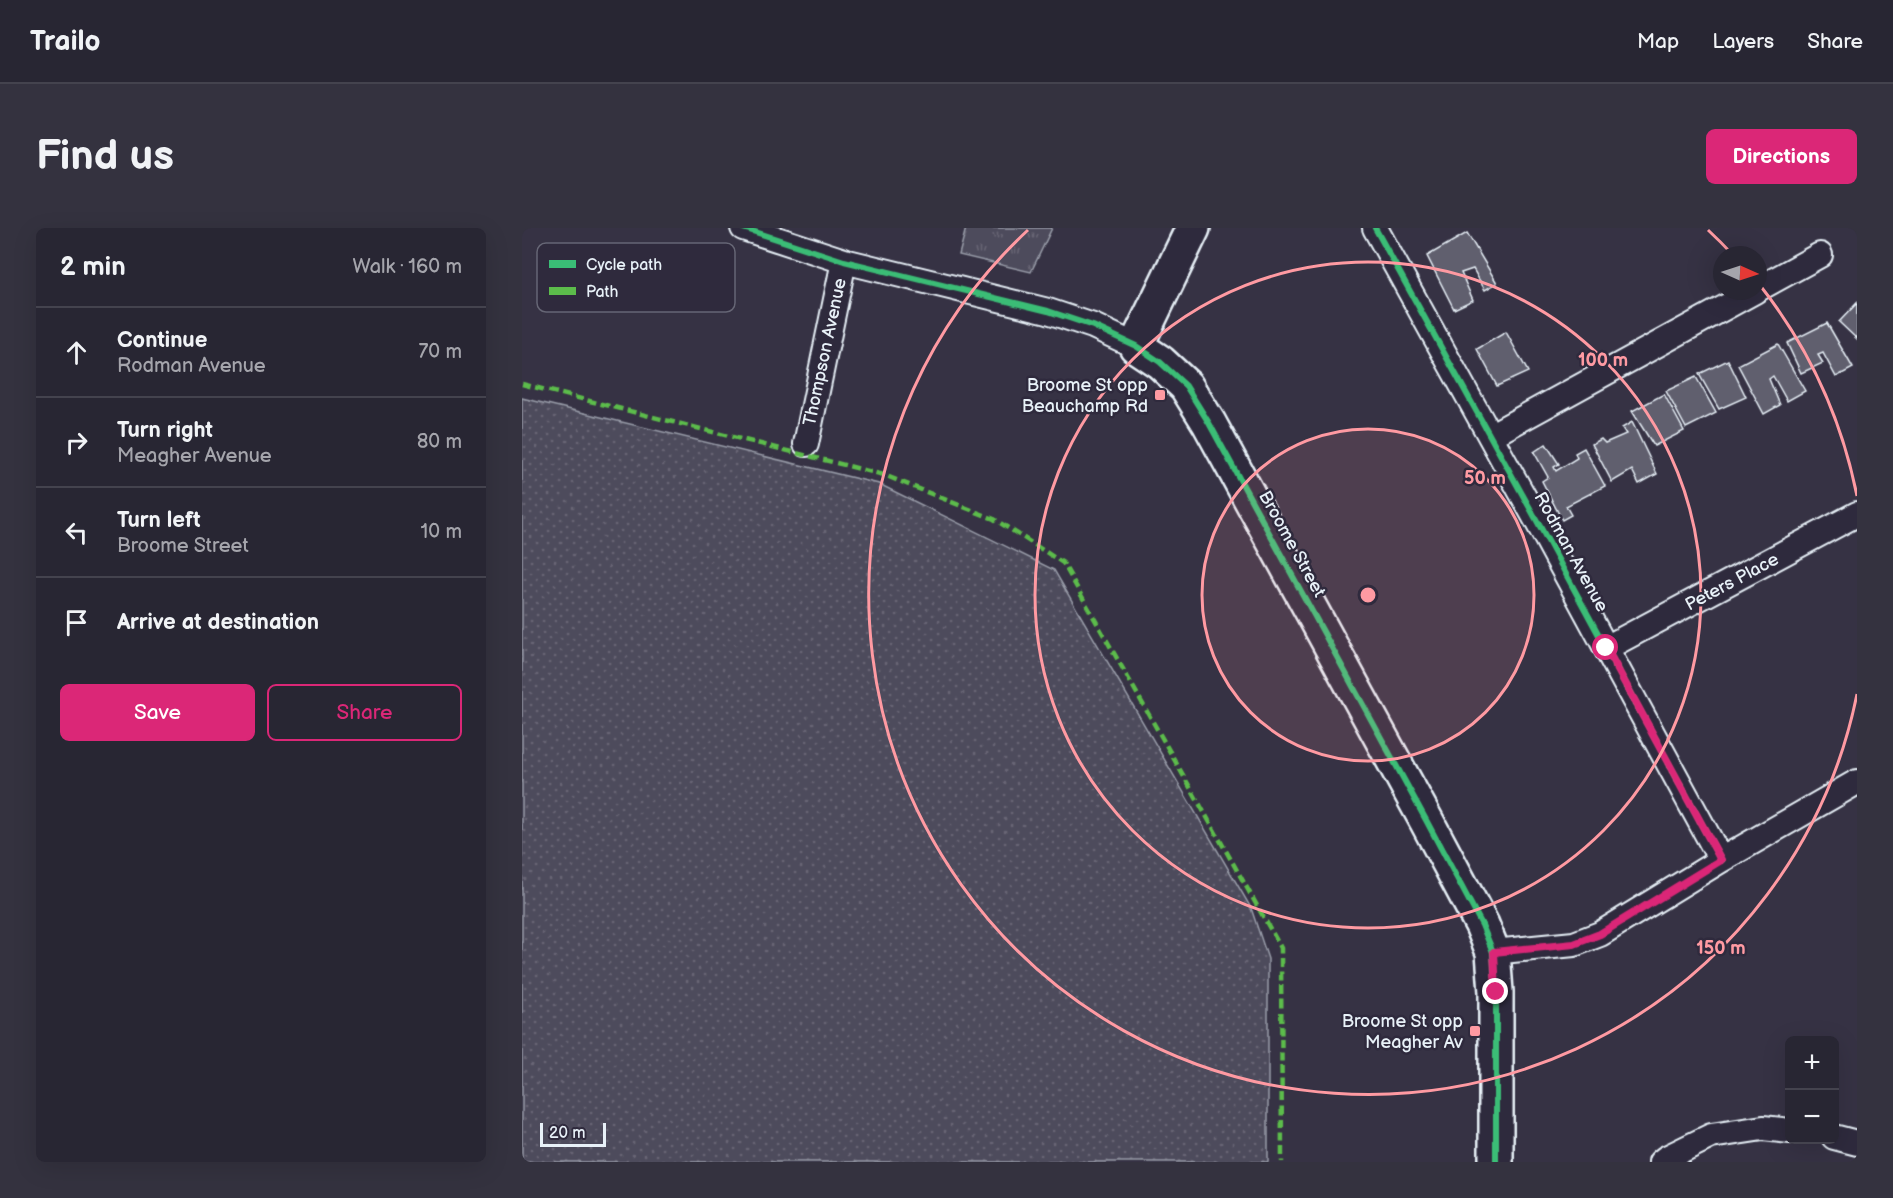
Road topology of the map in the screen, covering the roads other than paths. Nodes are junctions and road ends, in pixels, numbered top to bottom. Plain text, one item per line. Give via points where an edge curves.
1 (746, 228) edge
2 (1193, 228) edge
3 (1375, 228) edge
4 (1820, 255) dead end
5 (844, 261) junction
6 (1767, 284) edge
7 (1738, 300) edge
8 (1136, 346) junction
9 (1490, 436) junction
10 (806, 444) dead end
11 (1857, 514) edge
12 (1606, 648) junction
13 (1857, 782) edge
14 (1721, 860) junction
15 (1494, 952) junction
16 (1785, 1130) edge
17 (1839, 1138) edge
18 (1857, 1143) edge
19 (1496, 1162) edge
20 (1661, 1162) edge

1 - 5 street, Broome Street
2 - 8 street
3 - 9 street, Rodman Avenue
4 - 6 street
5 - 8 street, Broome Street via 1048,311 1094,326
5 - 10 street, Thompson Avenue
7 - 9 street
8 - 15 street, Broome Street via 1186,386 1209,423
9 - 12 street, Rodman Avenue
11 - 12 street, Peters Place
12 - 14 street, Rodman Avenue
13 - 14 street
14 - 15 street via 1600,934 1574,944
15 - 19 street, Broome Street
16 - 20 street via 1763,1128 1711,1136
17 - 18 street

